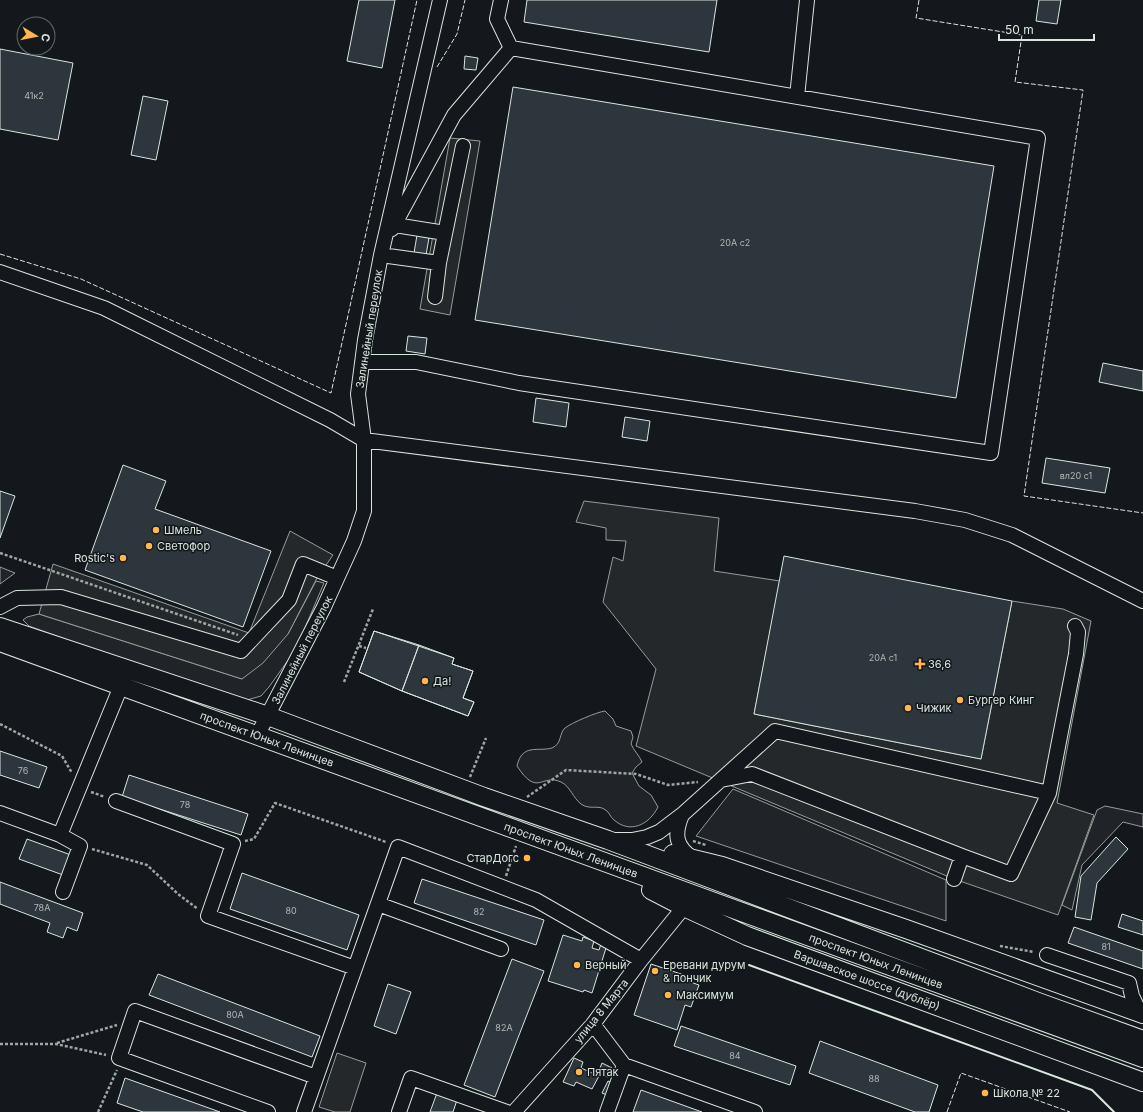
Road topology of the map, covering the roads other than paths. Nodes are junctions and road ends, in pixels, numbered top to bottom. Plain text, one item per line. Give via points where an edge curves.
1 (440, 0) edge
2 (501, 0) edge
3 (807, 0) edge
4 (511, 48) junction
5 (797, 97) junction
6 (463, 146) dead end
7 (394, 225) junction
8 (445, 233) junction
9 (383, 249) junction
10 (439, 263) junction
11 (0, 272) edge
12 (435, 297) dead end
13 (362, 362) junction
14 (364, 440) junction
15 (337, 578) junction
16 (1143, 601) edge
17 (0, 607) edge
18 (1075, 626) dead end
19 (0, 627) edge
20 (0, 642) edge
21 (121, 686) junction
22 (268, 716) junction
23 (257, 736) junction
24 (720, 780) junction
25 (1049, 793) junction
26 (116, 802) road end
27 (0, 814) edge
28 (682, 815) junction
29 (60, 835) junction
30 (608, 840) junction
31 (962, 856) junction
32 (696, 860) junction
33 (598, 861) junction
34 (954, 879) dead end
35 (63, 892) dead end
36 (378, 904) junction
37 (684, 907) junction
38 (501, 949) dead end
39 (1047, 955) dead end
40 (641, 960) junction
41 (355, 968) junction
42 (1035, 1010) junction
43 (1142, 1014) edge
44 (593, 1024) junction
45 (1143, 1040) edge
46 (1143, 1058) edge
47 (624, 1065) junction
48 (316, 1078) junction
49 (1143, 1082) edge
50 (268, 1112) edge
51 (304, 1112) edge
52 (399, 1112) edge
53 (507, 1112) edge
54 (514, 1112) edge
55 (608, 1112) edge
56 (754, 1112) edge

1 - 9 street, Залинейный переулок
2 - 4 street via 497,19
3 - 5 street
4 - 5 street
4 - 7 street via 454,115
5 - 13 street via 1038,138 991,453 519,383 416,362
6 - 8 street
7 - 8 street
7 - 9 street
8 - 10 street
9 - 10 street
9 - 13 street, Залинейный переулок
10 - 12 street
11 - 14 street via 104,308 330,420
13 - 14 street, Залинейный переулок via 358,394
14 - 15 street, Залинейный переулок via 364,511 354,542
14 - 16 street via 915,511 965,520 1012,535
15 - 17 street via 303,564 289,600 241,651 61,597 17,598
15 - 22 street, Залинейный переулок
18 - 25 street via 1078,632 1076,654
19 - 22 main road, проспект Юных Ленинцев
20 - 21 main road, проспект Юных Ленинцев
21 - 23 main road, проспект Юных Ленинцев
21 - 29 street
22 - 23 street, Залинейный переулок
22 - 30 main road, проспект Юных Ленинцев via 490,800
23 - 33 main road, проспект Юных Ленинцев
24 - 25 street via 775,731
24 - 28 street
24 - 31 street via 752,774
25 - 31 street via 1011,874
26 - 41 street via 233,844 208,916
27 - 29 street
28 - 30 street via 659,832 648,836 632,840
28 - 32 street via 677,827 677,837 681,848
29 - 35 street via 80,846
30 - 32 main road
30 - 42 main road, проспект Юных Ленинцев
31 - 34 street
32 - 43 main road via 722,866
33 - 37 main road, Варшавское шоссе (дублёр)
33 - 42 main road, проспект Юных Ленинцев
36 - 38 street
36 - 40 street via 398,847 536,900
36 - 41 street
37 - 40 street, улица 8 Марта
37 - 49 main road, Варшавское шоссе (дублёр) via 747,936
39 - 43 street via 1129,983 1132,996
40 - 44 street, улица 8 Марта
41 - 48 street
42 - 45 main road, проспект Юных Ленинцев
42 - 46 main road, проспект Юных Ленинцев
44 - 47 street
44 - 54 street, улица 8 Марта
47 - 55 street
47 - 56 street
48 - 50 street via 135,1011 120,1059
48 - 51 street
52 - 53 street via 411,1078

